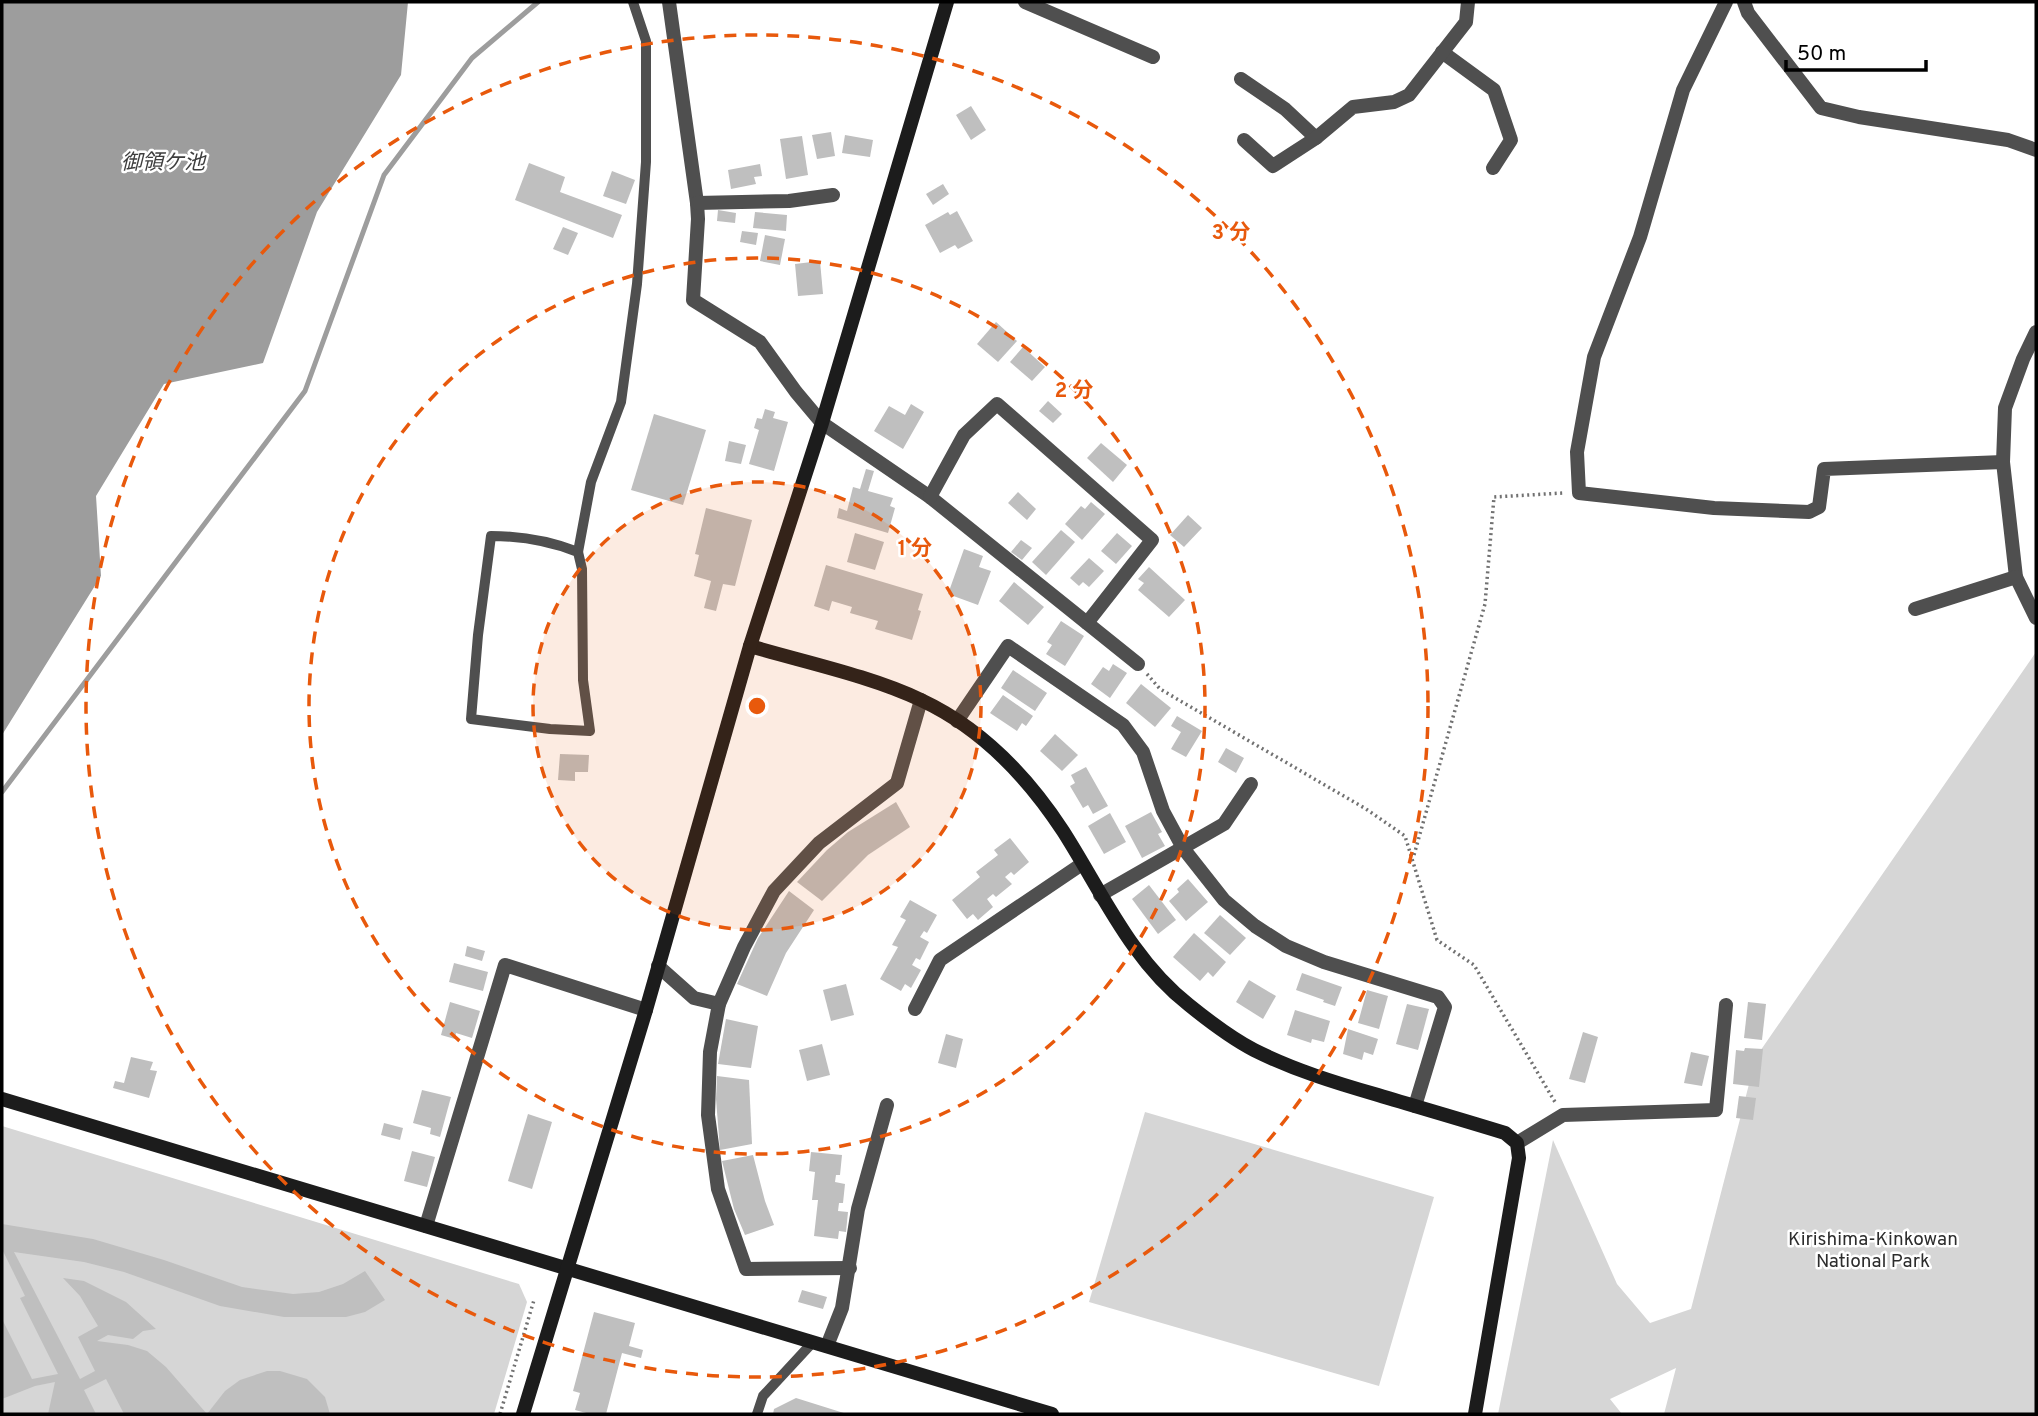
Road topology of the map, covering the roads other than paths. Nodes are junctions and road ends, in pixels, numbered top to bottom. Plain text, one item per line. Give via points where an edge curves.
1 (633, 2) edge
2 (670, 2) edge
3 (947, 2) edge
4 (1025, 2) edge
5 (1468, 2) edge
6 (1726, 2) edge
7 (1744, 2) edge
8 (1442, 52) junction
9 (1153, 57) dead end
10 (1241, 79) dead end
11 (1316, 138) junction
12 (1244, 140) dead end
13 (2036, 150) edge
14 (1493, 168) dead end
15 (833, 195) dead end
16 (697, 203) junction
17 (2036, 332) edge
18 (822, 423) junction
19 (2003, 462) junction
20 (930, 497) junction
21 (578, 552) junction
22 (2016, 577) junction
23 (1915, 609) dead end
24 (2036, 618) edge
25 (1087, 623) junction
26 (750, 646) junction
27 (1138, 664) road end
28 (921, 700) junction
29 (957, 720) junction
30 (1251, 784) dead end
31 (1183, 848) junction
32 (1082, 863) junction
33 (1100, 895) junction
34 (658, 966) junction
35 (719, 1004) junction
36 (1726, 1006) dead end
37 (915, 1009) dead end
38 (646, 1010) junction
39 (2, 1099) edge
40 (887, 1105) dead end
41 (1415, 1106) junction
42 (1517, 1143) junction
43 (426, 1227) junction
44 (566, 1268) junction
45 (850, 1268) junction
46 (820, 1344) junction
47 (523, 1414) edge
48 (757, 1414) edge
49 (1052, 1414) edge
50 (1475, 1414) edge

1 - 21 lane via 646,41 646,162 638,284 621,402 592,482
2 - 16 street
3 - 18 street
4 - 9 street
5 - 8 street via 1466,22
6 - 19 street via 1683,90 1640,237 1594,357 1577,452 1578,493 1714,508 1809,512 1819,507 1824,468
7 - 13 street via 1821,107 2008,140
8 - 11 street via 1409,95 1394,102 1353,107
8 - 14 street via 1494,90 1511,140
10 - 11 street via 1285,109
11 - 12 street via 1273,166
15 - 16 street
16 - 18 street via 693,300 760,341
17 - 19 street via 2005,408
18 - 20 street
18 - 26 street
19 - 22 street
20 - 25 street
20 - 25 street via 964,435 997,404 1152,540
21 - 21 lane via 583,680 590,731 471,719 491,536 557,544
22 - 23 street
22 - 24 street
25 - 27 street
26 - 28 street
26 - 34 street
28 - 29 street
28 - 35 street via 897,783 819,843 774,891
29 - 31 street via 1007,646 1123,725 1143,752 1163,811
29 - 32 street via 1012,766
30 - 31 street via 1224,824
31 - 33 street
31 - 41 street via 1224,900 1286,946 1438,997 1445,1007
32 - 33 street
32 - 37 street via 940,960
33 - 41 street via 1153,972 1220,1029 1293,1068
34 - 35 street via 694,998
34 - 38 street
35 - 45 street via 710,1052 708,1115 718,1189 746,1269
36 - 42 street via 1716,1110 1563,1115
38 - 43 street via 505,965
38 - 44 street
39 - 43 street
40 - 45 street via 858,1209
41 - 42 street via 1505,1133
42 - 50 street via 1520,1158
43 - 44 street
44 - 46 street
44 - 47 street
45 - 46 street via 842,1308
46 - 48 lane via 763,1396
46 - 49 street

